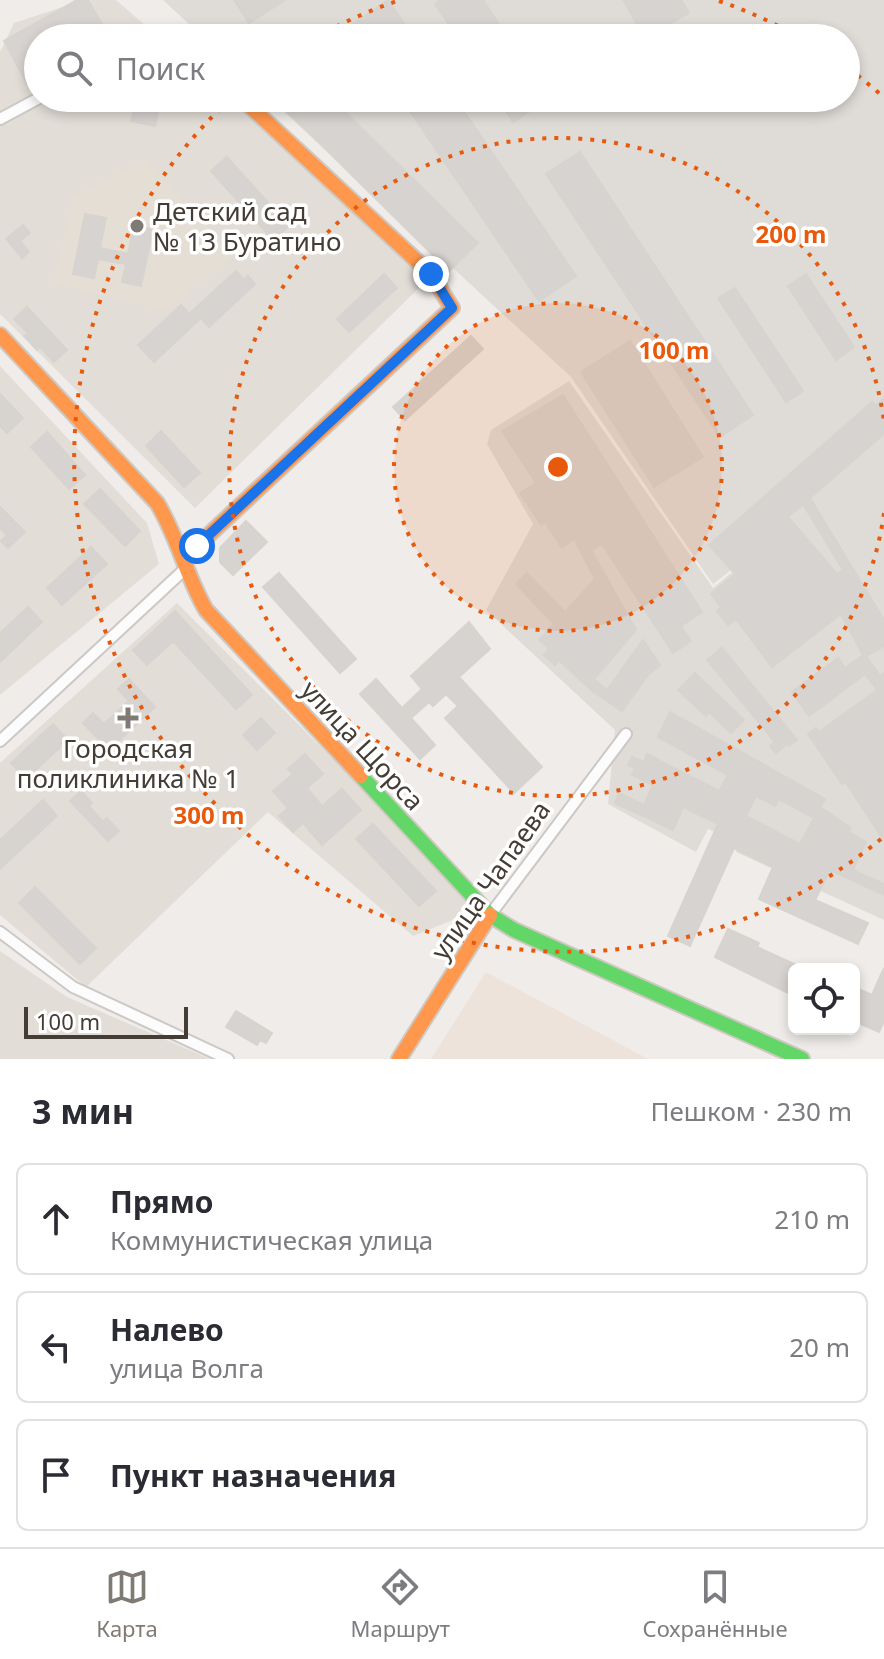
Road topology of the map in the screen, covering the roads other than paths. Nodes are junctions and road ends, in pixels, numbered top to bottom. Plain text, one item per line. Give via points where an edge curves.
1 (24, 106) edge
2 (256, 112) edge
3 (0, 119) edge
4 (0, 335) edge
5 (184, 562) junction
6 (626, 734) dead end
7 (0, 741) edge
8 (490, 915) junction
9 (0, 932) edge
10 (228, 1059) edge
11 (399, 1059) edge
12 (802, 1059) edge

1 - 3 street
2 - 5 main road via 431,274 452,308
4 - 5 main road, улица Щорса via 157,503
5 - 7 street
5 - 8 main road, улица Щорса via 206,610
6 - 8 street, улица Чапаева
8 - 11 main road, улица Чапаева
8 - 12 main road, улица Щорса
9 - 10 street via 73,987

